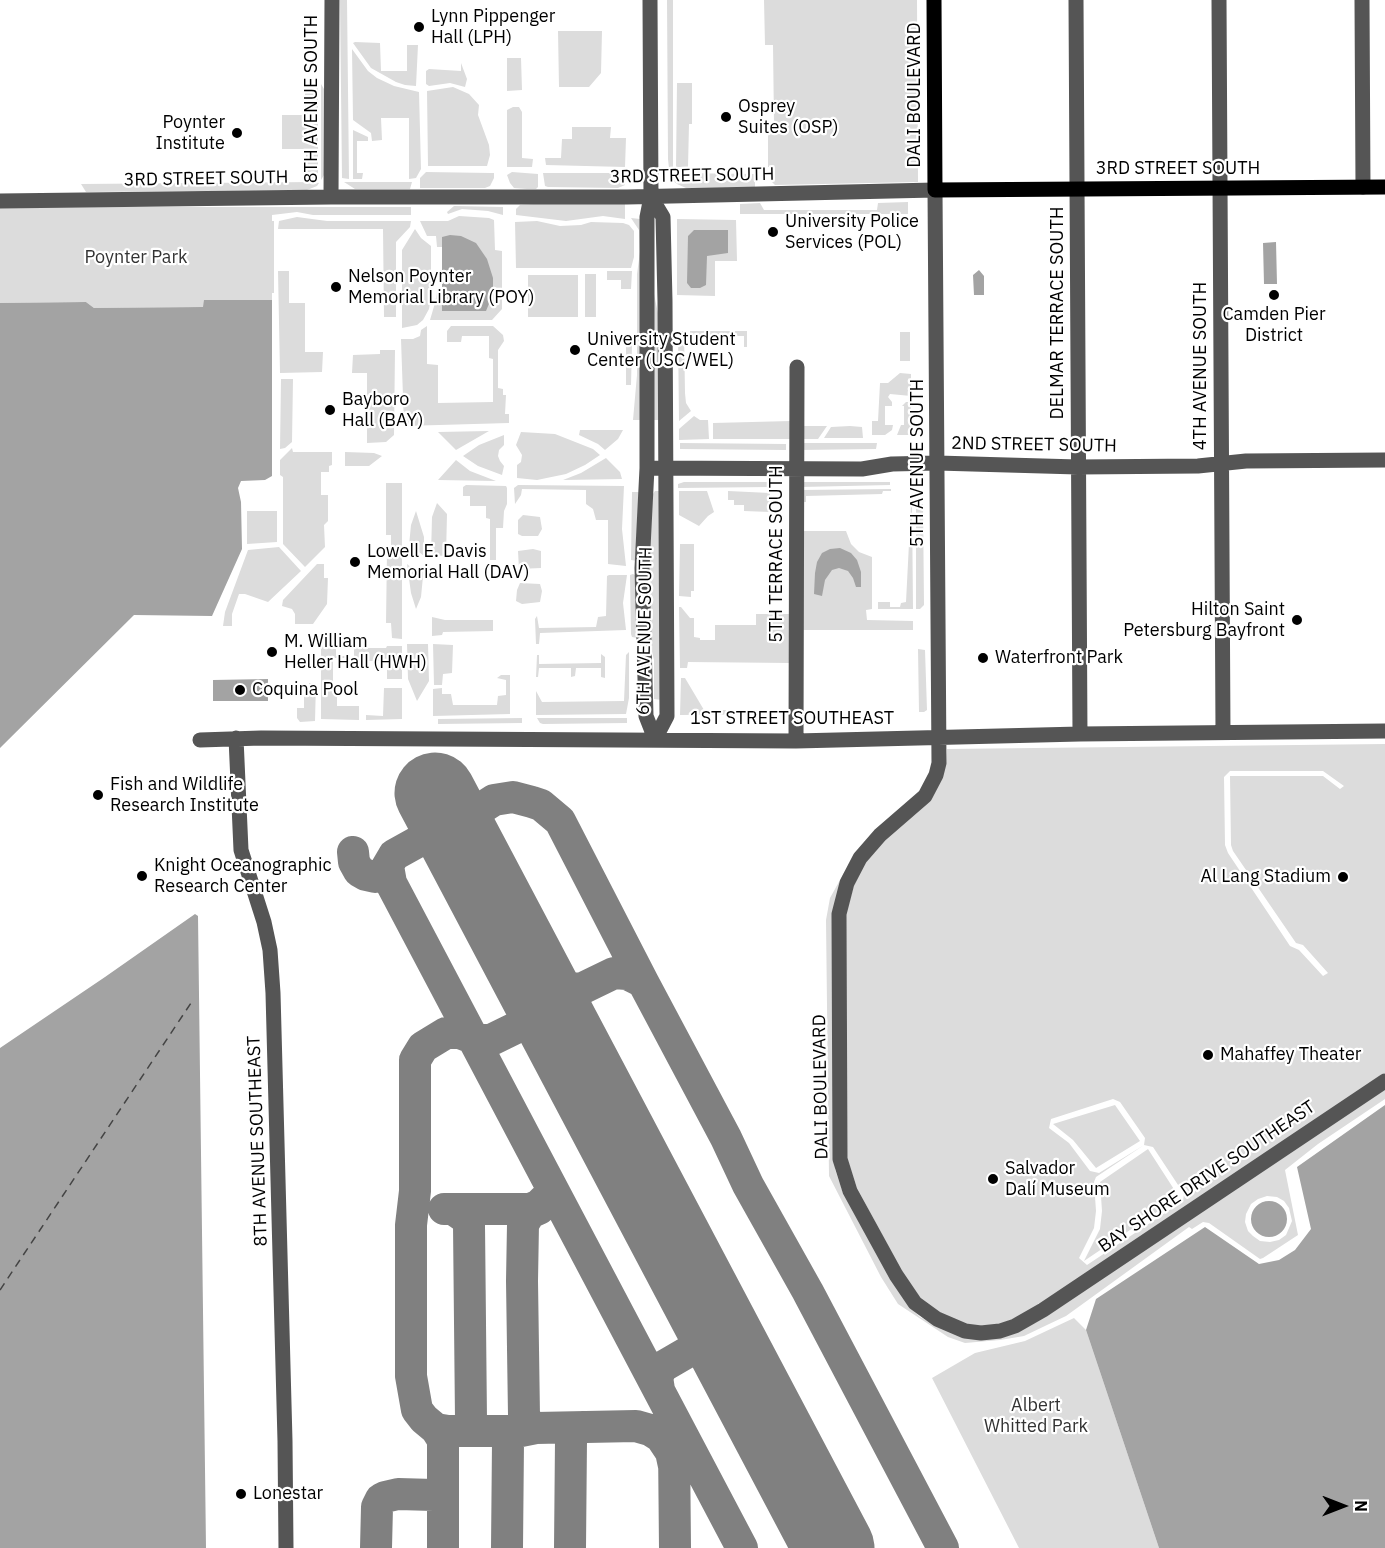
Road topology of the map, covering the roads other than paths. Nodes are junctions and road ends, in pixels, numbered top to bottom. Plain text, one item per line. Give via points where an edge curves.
1 (332, 0) edge
2 (650, 0) edge
3 (934, 0) edge
4 (1076, 0) edge
5 (1219, 0) edge
6 (1362, 0) edge
7 (1363, 187) junction
8 (1385, 187) edge
9 (1220, 188) junction
10 (1077, 189) junction
11 (935, 190) junction
12 (332, 197) junction
13 (651, 197) junction
14 (0, 201) edge
15 (797, 368) dead end
16 (1385, 460) edge
17 (937, 463) junction
18 (1221, 464) junction
19 (1078, 467) junction
20 (647, 468) junction
21 (665, 468) junction
22 (796, 469) junction
23 (1385, 731) edge
24 (1223, 732) junction
25 (1080, 734) junction
26 (940, 736) junction
27 (236, 738) junction
28 (655, 739) junction
29 (200, 740) dead end
30 (796, 741) junction
31 (1385, 1081) edge
32 (1050, 1306) joint
33 (285, 1548) edge

1 - 12 street, 8TH AVENUE SOUTH
2 - 13 street, 6TH AVENUE SOUTH
3 - 11 main road, DALI BOULEVARD
4 - 10 street, DELMAR TERRACE SOUTH
5 - 9 street, 4TH AVENUE SOUTH
6 - 7 street
7 - 8 main road, 3RD STREET SOUTH
7 - 9 main road, 3RD STREET SOUTH
9 - 10 main road, 3RD STREET SOUTH
9 - 18 street, 4TH AVENUE SOUTH
10 - 11 main road, 3RD STREET SOUTH
10 - 19 street, DELMAR TERRACE SOUTH
11 - 13 street, 3RD STREET SOUTH
11 - 17 street, 5TH AVENUE SOUTH
12 - 13 street, 3RD STREET SOUTH
12 - 14 street, 3RD STREET SOUTH
13 - 20 street, 6TH AVENUE SOUTH via 646,217
13 - 21 street, 6TH AVENUE SOUTH via 663,217
15 - 22 street, 5TH TERRACE SOUTH
16 - 18 street, 2ND STREET SOUTH
17 - 19 street, 2ND STREET SOUTH
17 - 22 street, 2ND STREET SOUTH
17 - 26 street, 5TH AVENUE SOUTH
18 - 19 street, 2ND STREET SOUTH
18 - 24 street, 4TH AVENUE SOUTH
19 - 25 street, DELMAR TERRACE SOUTH
20 - 21 street, 2ND STREET SOUTH
20 - 28 street, 6TH AVENUE SOUTH via 642,568 644,670 646,716
21 - 22 street, 2ND STREET SOUTH
21 - 28 street, 6TH AVENUE SOUTH via 667,716
22 - 30 street, 5TH TERRACE SOUTH
23 - 24 street, 1ST STREET SOUTHEAST
24 - 25 street, 1ST STREET SOUTHEAST
25 - 26 street, 1ST STREET SOUTHEAST
26 - 30 street, 1ST STREET SOUTHEAST
26 - 32 street, DALI BOULEVARD via 939,763 925,796 869,846 853,870 842,900 838,948 842,1167 854,1198 896,1275 926,1313 965,1331 981,1333 1015,1326
27 - 28 street, 1ST STREET SOUTHEAST
27 - 29 street, 1ST STREET SOUTHEAST
27 - 33 street, 8TH AVENUE SOUTHEAST via 241,850 264,922 273,993
28 - 30 street, 1ST STREET SOUTHEAST
31 - 32 street, BAY SHORE DRIVE SOUTHEAST

